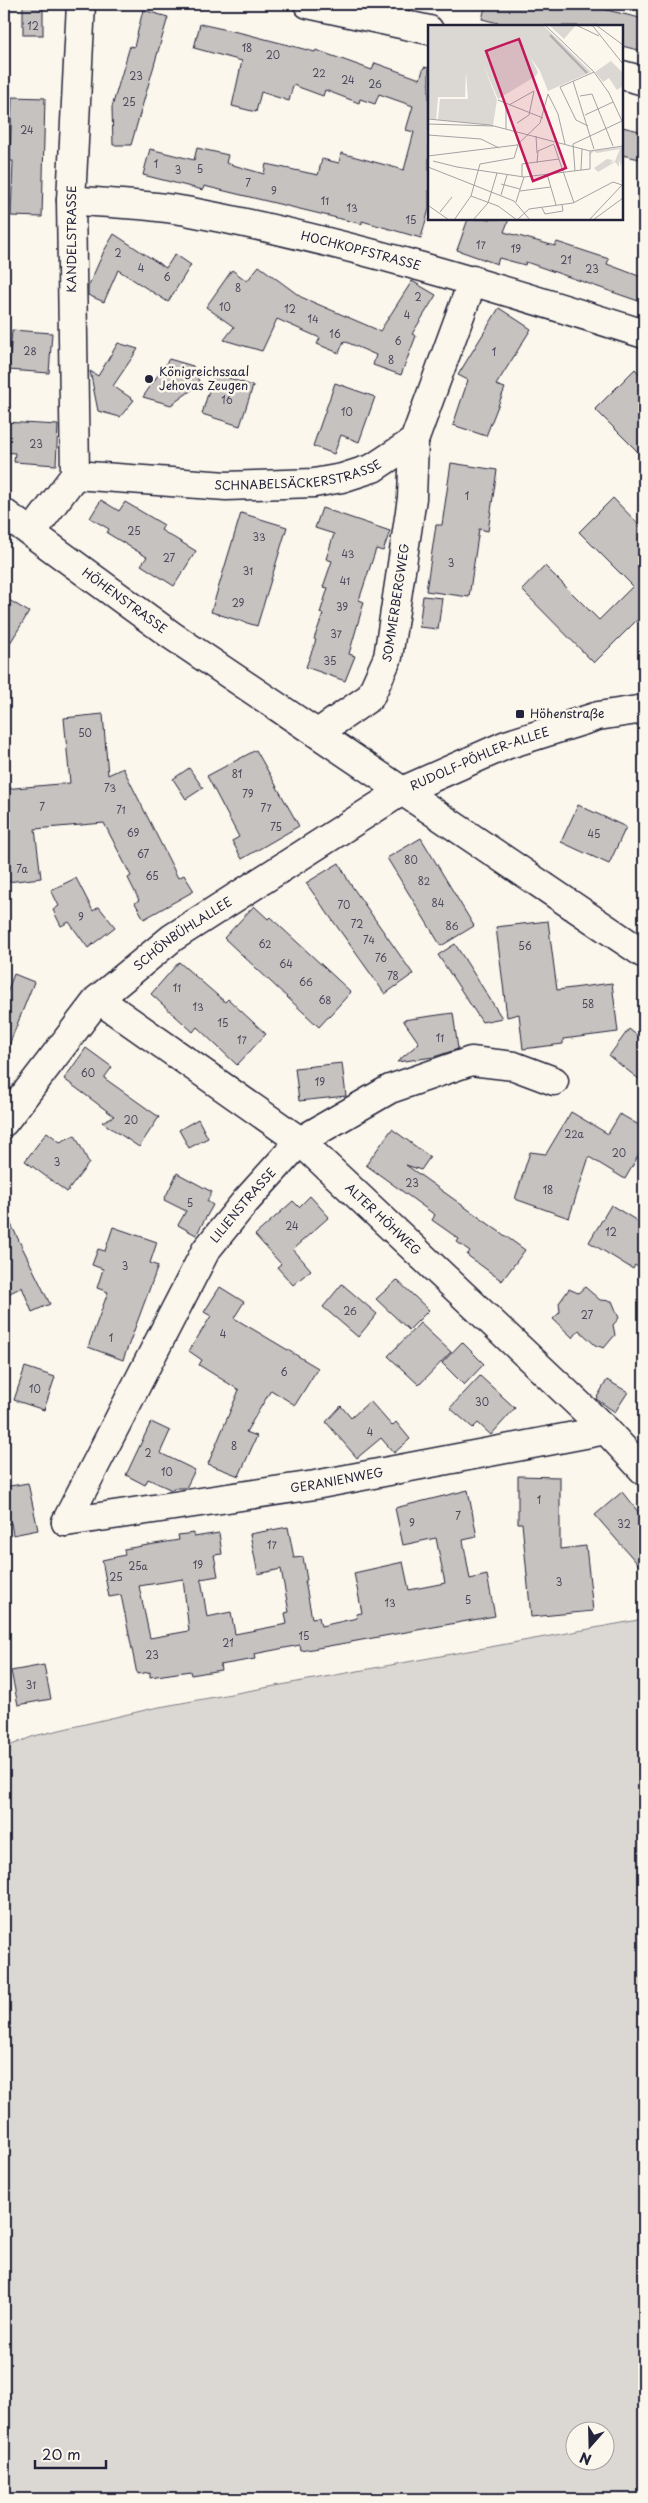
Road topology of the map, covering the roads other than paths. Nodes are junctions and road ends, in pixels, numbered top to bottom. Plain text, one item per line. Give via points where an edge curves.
1 (81, 4) edge
2 (308, 4) edge
3 (363, 10) edge
4 (428, 30) edge
5 (623, 76) edge
6 (644, 81) edge
7 (70, 200) junction
8 (474, 280) junction
9 (644, 334) edge
10 (414, 440) junction
11 (75, 475) junction
12 (4, 513) edge
13 (32, 532) junction
14 (644, 709) edge
15 (318, 733) junction
16 (402, 790) junction
17 (644, 954) edge
18 (98, 999) junction
19 (554, 1081) dead end
20 (4, 1122) edge
21 (300, 1141) junction
22 (606, 1430) junction
23 (641, 1459) edge
24 (66, 1522) joint

1 - 7 street, KANDELSTRASSE
2 - 3 street
3 - 4 street
5 - 6 street
7 - 8 street, HOCHKOPFSTRASSE via 189,212
7 - 11 street, KANDELSTRASSE
8 - 9 street, HOCHKOPFSTRASSE
8 - 10 street
10 - 11 street, SCHNABELSÄCKERSTRASSE via 374,468 314,483 226,486
10 - 15 street, SOMMERBERGWEG via 412,498 388,657 370,697
11 - 13 street
12 - 13 street, HÖHENSTRASSE
13 - 15 street, HÖHENSTRASSE via 171,635
14 - 16 street, RUDOLF-PÖHLER-ALLEE via 598,716 506,744
15 - 16 street, HÖHENSTRASSE
16 - 17 street, HÖHENSTRASSE
16 - 18 street, SCHÖNBÜHLALLEE via 172,938
18 - 20 street, SCHÖNBÜHLALLEE
18 - 21 street, ALTER HÖHWEG
19 - 21 street, LILIENSTRASSE via 514,1066 470,1061 390,1089
21 - 22 street, ALTER HÖHWEG
21 - 24 street, LILIENSTRASSE via 206,1250
22 - 23 street, ALTER HÖHWEG
22 - 24 street, GERANIENWEG via 315,1485

